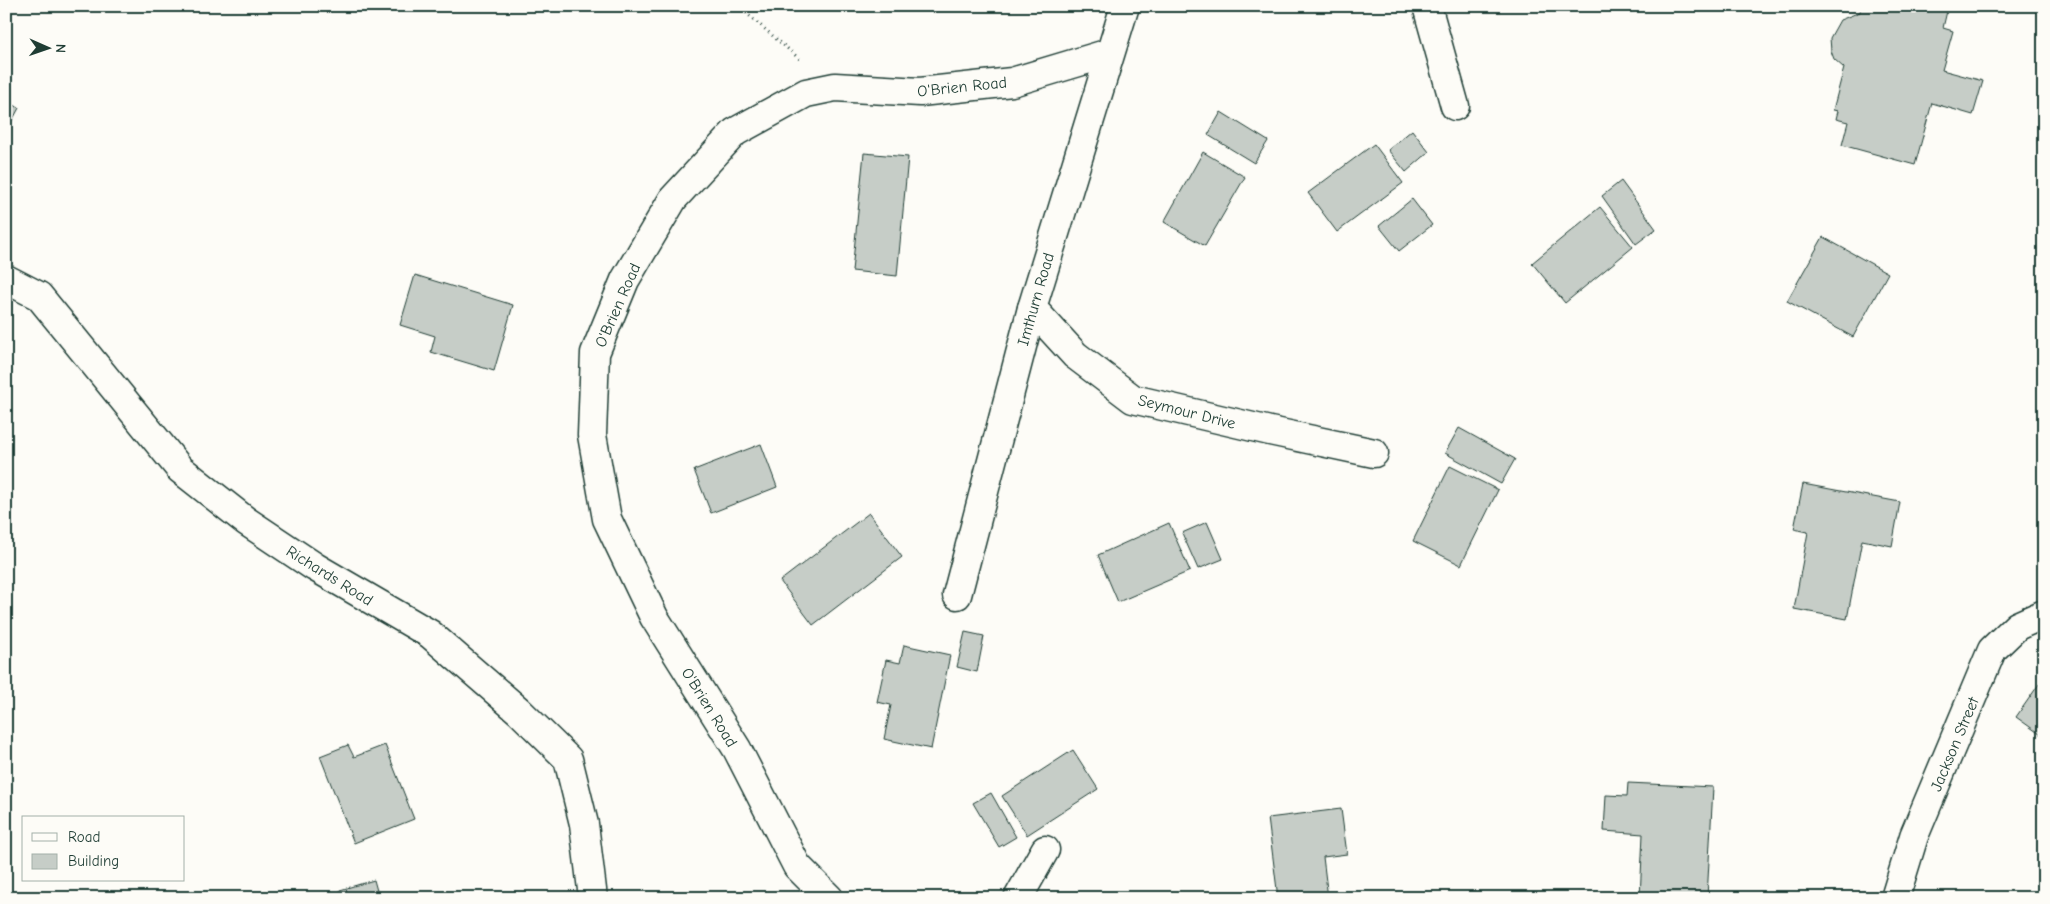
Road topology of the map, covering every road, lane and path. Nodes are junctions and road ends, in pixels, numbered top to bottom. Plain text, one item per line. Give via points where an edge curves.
1 (738, 6) edge
2 (1124, 6) edge
3 (1427, 6) edge
4 (1109, 53) junction
5 (835, 87) junction
6 (1455, 106) dead end
7 (6, 279) edge
8 (1032, 308) junction
9 (1374, 453) dead end
10 (957, 596) dead end
11 (2044, 614) edge
12 (1045, 850) dead end
13 (593, 898) edge
14 (829, 898) edge
15 (1018, 898) edge
16 (1896, 898) edge

1 - 5 path via 764,31
2 - 4 street, Imthurn Road
3 - 6 street
4 - 5 street, O'Brien Road via 1012,82 920,92
4 - 8 street, Imthurn Road
5 - 14 street, O'Brien Road via 806,93 735,132 673,199 625,280 595,353 592,435 607,519 654,617 737,749 796,866
7 - 13 street, Richards Road via 38,296 180,469 246,521 307,562 430,634 519,711 568,759 584,824
8 - 9 street, Seymour Drive via 1075,356 1133,399
8 - 10 street, Imthurn Road
11 - 16 street, Jackson Street via 2017,626 1992,650 1914,836
12 - 15 street

